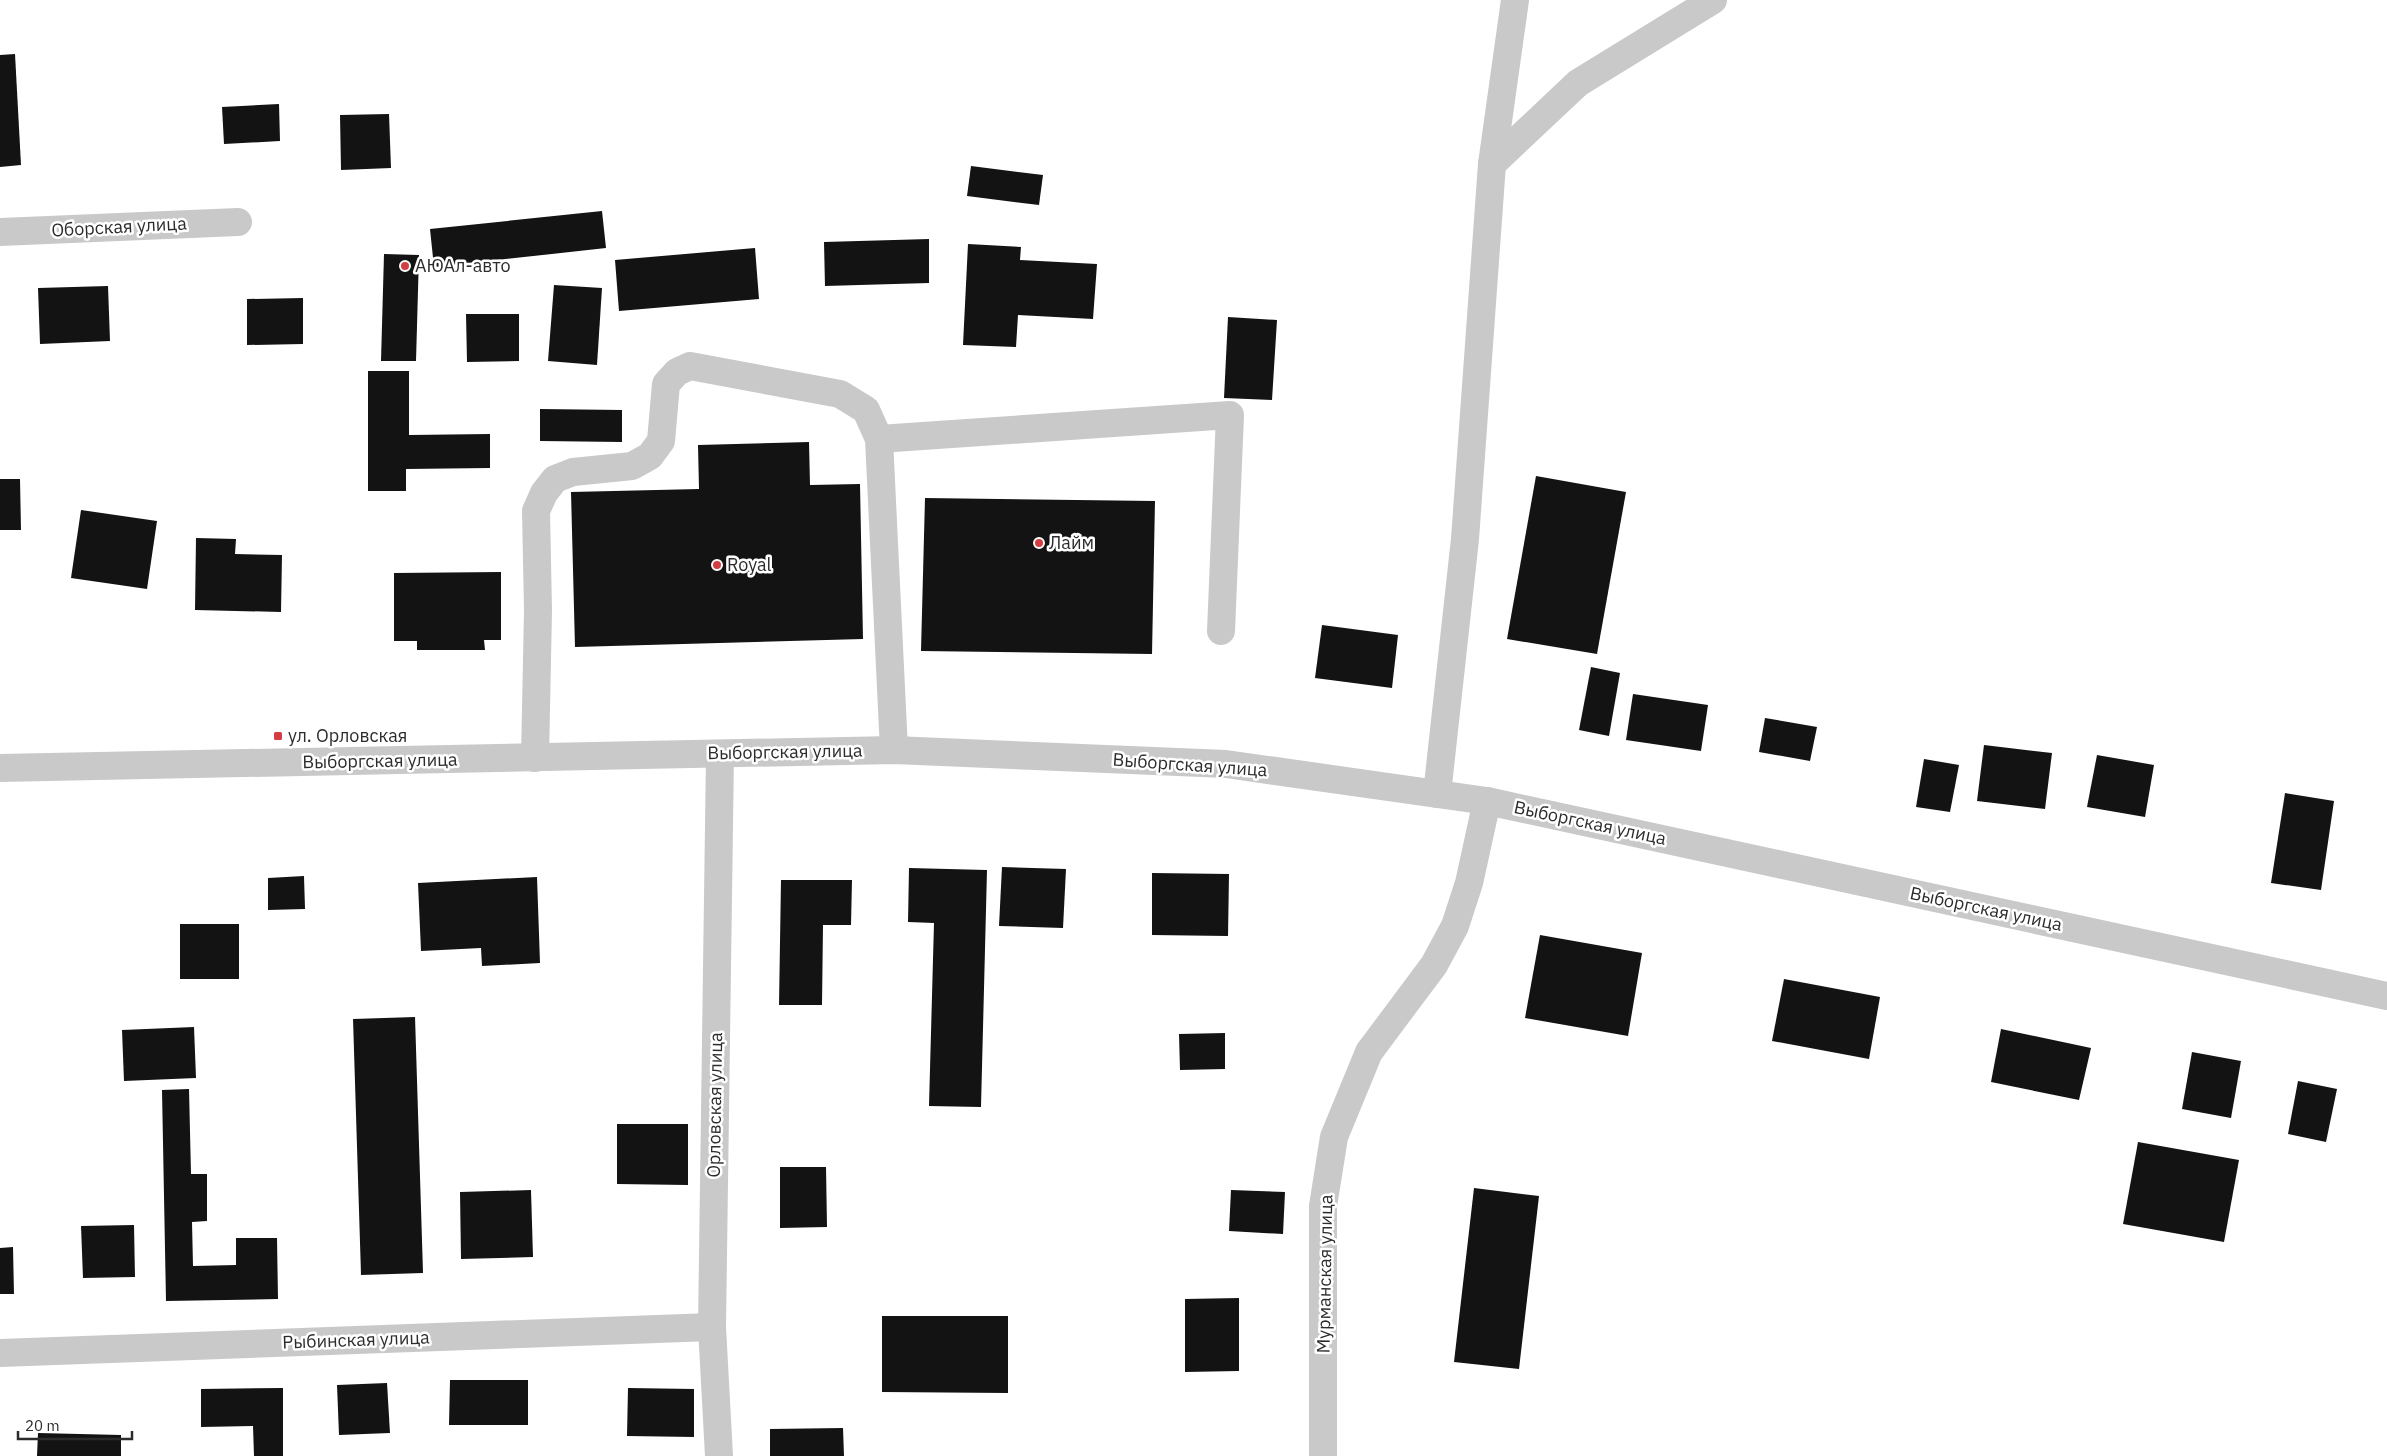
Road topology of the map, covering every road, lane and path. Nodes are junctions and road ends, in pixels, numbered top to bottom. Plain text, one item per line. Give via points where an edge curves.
1 (1515, 0) edge
2 (1713, 0) edge
3 (1492, 164) junction
4 (238, 222) dead end
5 (0, 232) edge
6 (878, 439) junction
7 (1222, 631) dead end
8 (894, 750) junction
9 (720, 754) junction
10 (535, 758) junction
11 (0, 768) edge
12 (1436, 794) junction
13 (1487, 801) junction
14 (2387, 996) edge
15 (712, 1327) junction
16 (0, 1352) edge
17 (719, 1456) edge
18 (1323, 1456) edge

1 - 3 street
2 - 3 street via 1578,83
3 - 12 street via 1465,539
4 - 5 street, Оборская улица
6 - 7 street via 1230,415
6 - 8 street
6 - 10 street via 866,410 840,394 690,366 676,372 666,384 661,441 650,456 632,466 573,472 555,479 536,511
8 - 9 street, Выборгская улица
8 - 12 street, Выборгская улица via 1226,764
9 - 10 street, Выборгская улица
9 - 15 street, Орловская улица
10 - 11 street, Выборгская улица
12 - 13 street, Выборгская улица
13 - 14 street, Выборгская улица
13 - 18 street, Мурманская улица via 1469,883 1455,926 1434,965 1369,1052 1334,1137 1323,1206
15 - 16 street, Рыбинская улица
15 - 17 street, Орловская улица

